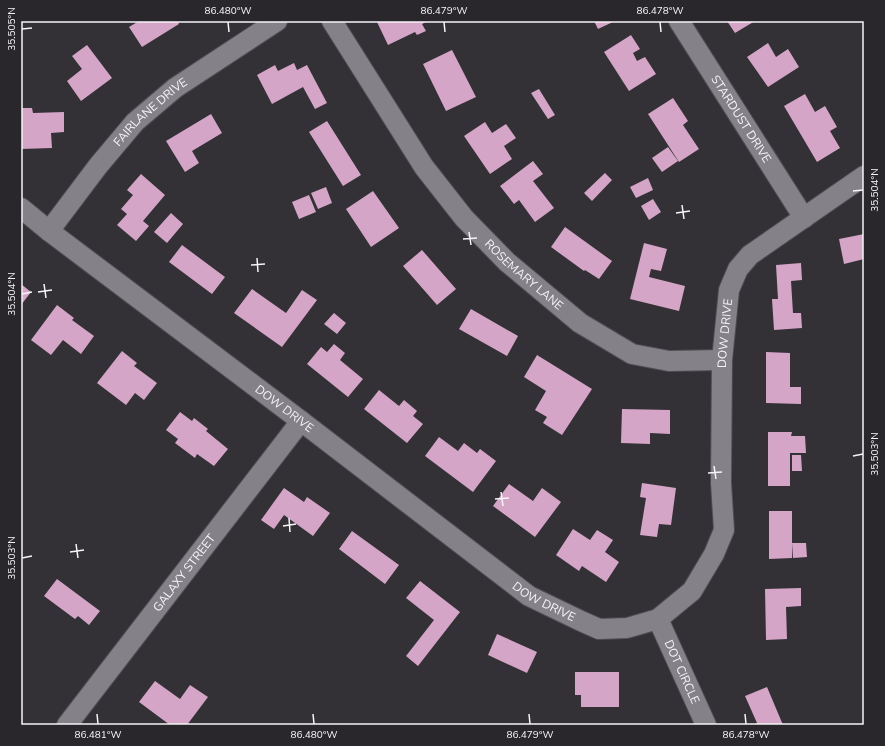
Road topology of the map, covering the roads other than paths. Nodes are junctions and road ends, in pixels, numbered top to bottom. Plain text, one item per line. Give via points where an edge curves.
1 (277, 21) edge
2 (332, 21) edge
3 (679, 21) edge
4 (864, 176) edge
5 (21, 208) edge
6 (804, 218) junction
7 (49, 231) junction
8 (722, 360) junction
9 (301, 421) junction
10 (658, 620) junction
11 (67, 725) edge
12 (706, 725) edge

1 - 7 street, FAIRLANE DRIVE via 175,88 135,122
2 - 8 street, ROSEMARY LANE via 424,167 464,218 507,262 580,323 632,354 669,361
3 - 6 street, STARDUST DRIVE
4 - 6 street, DOW DRIVE
5 - 7 street, DOW DRIVE
6 - 8 street, DOW DRIVE via 750,255 738,269 729,290
7 - 9 street, DOW DRIVE
8 - 10 street, DOW DRIVE via 721,483 724,530 714,554 692,591
9 - 10 street, DOW DRIVE via 529,596 599,629 627,628
9 - 11 street, GALAXY STREET
10 - 12 street, DOT CIRCLE

